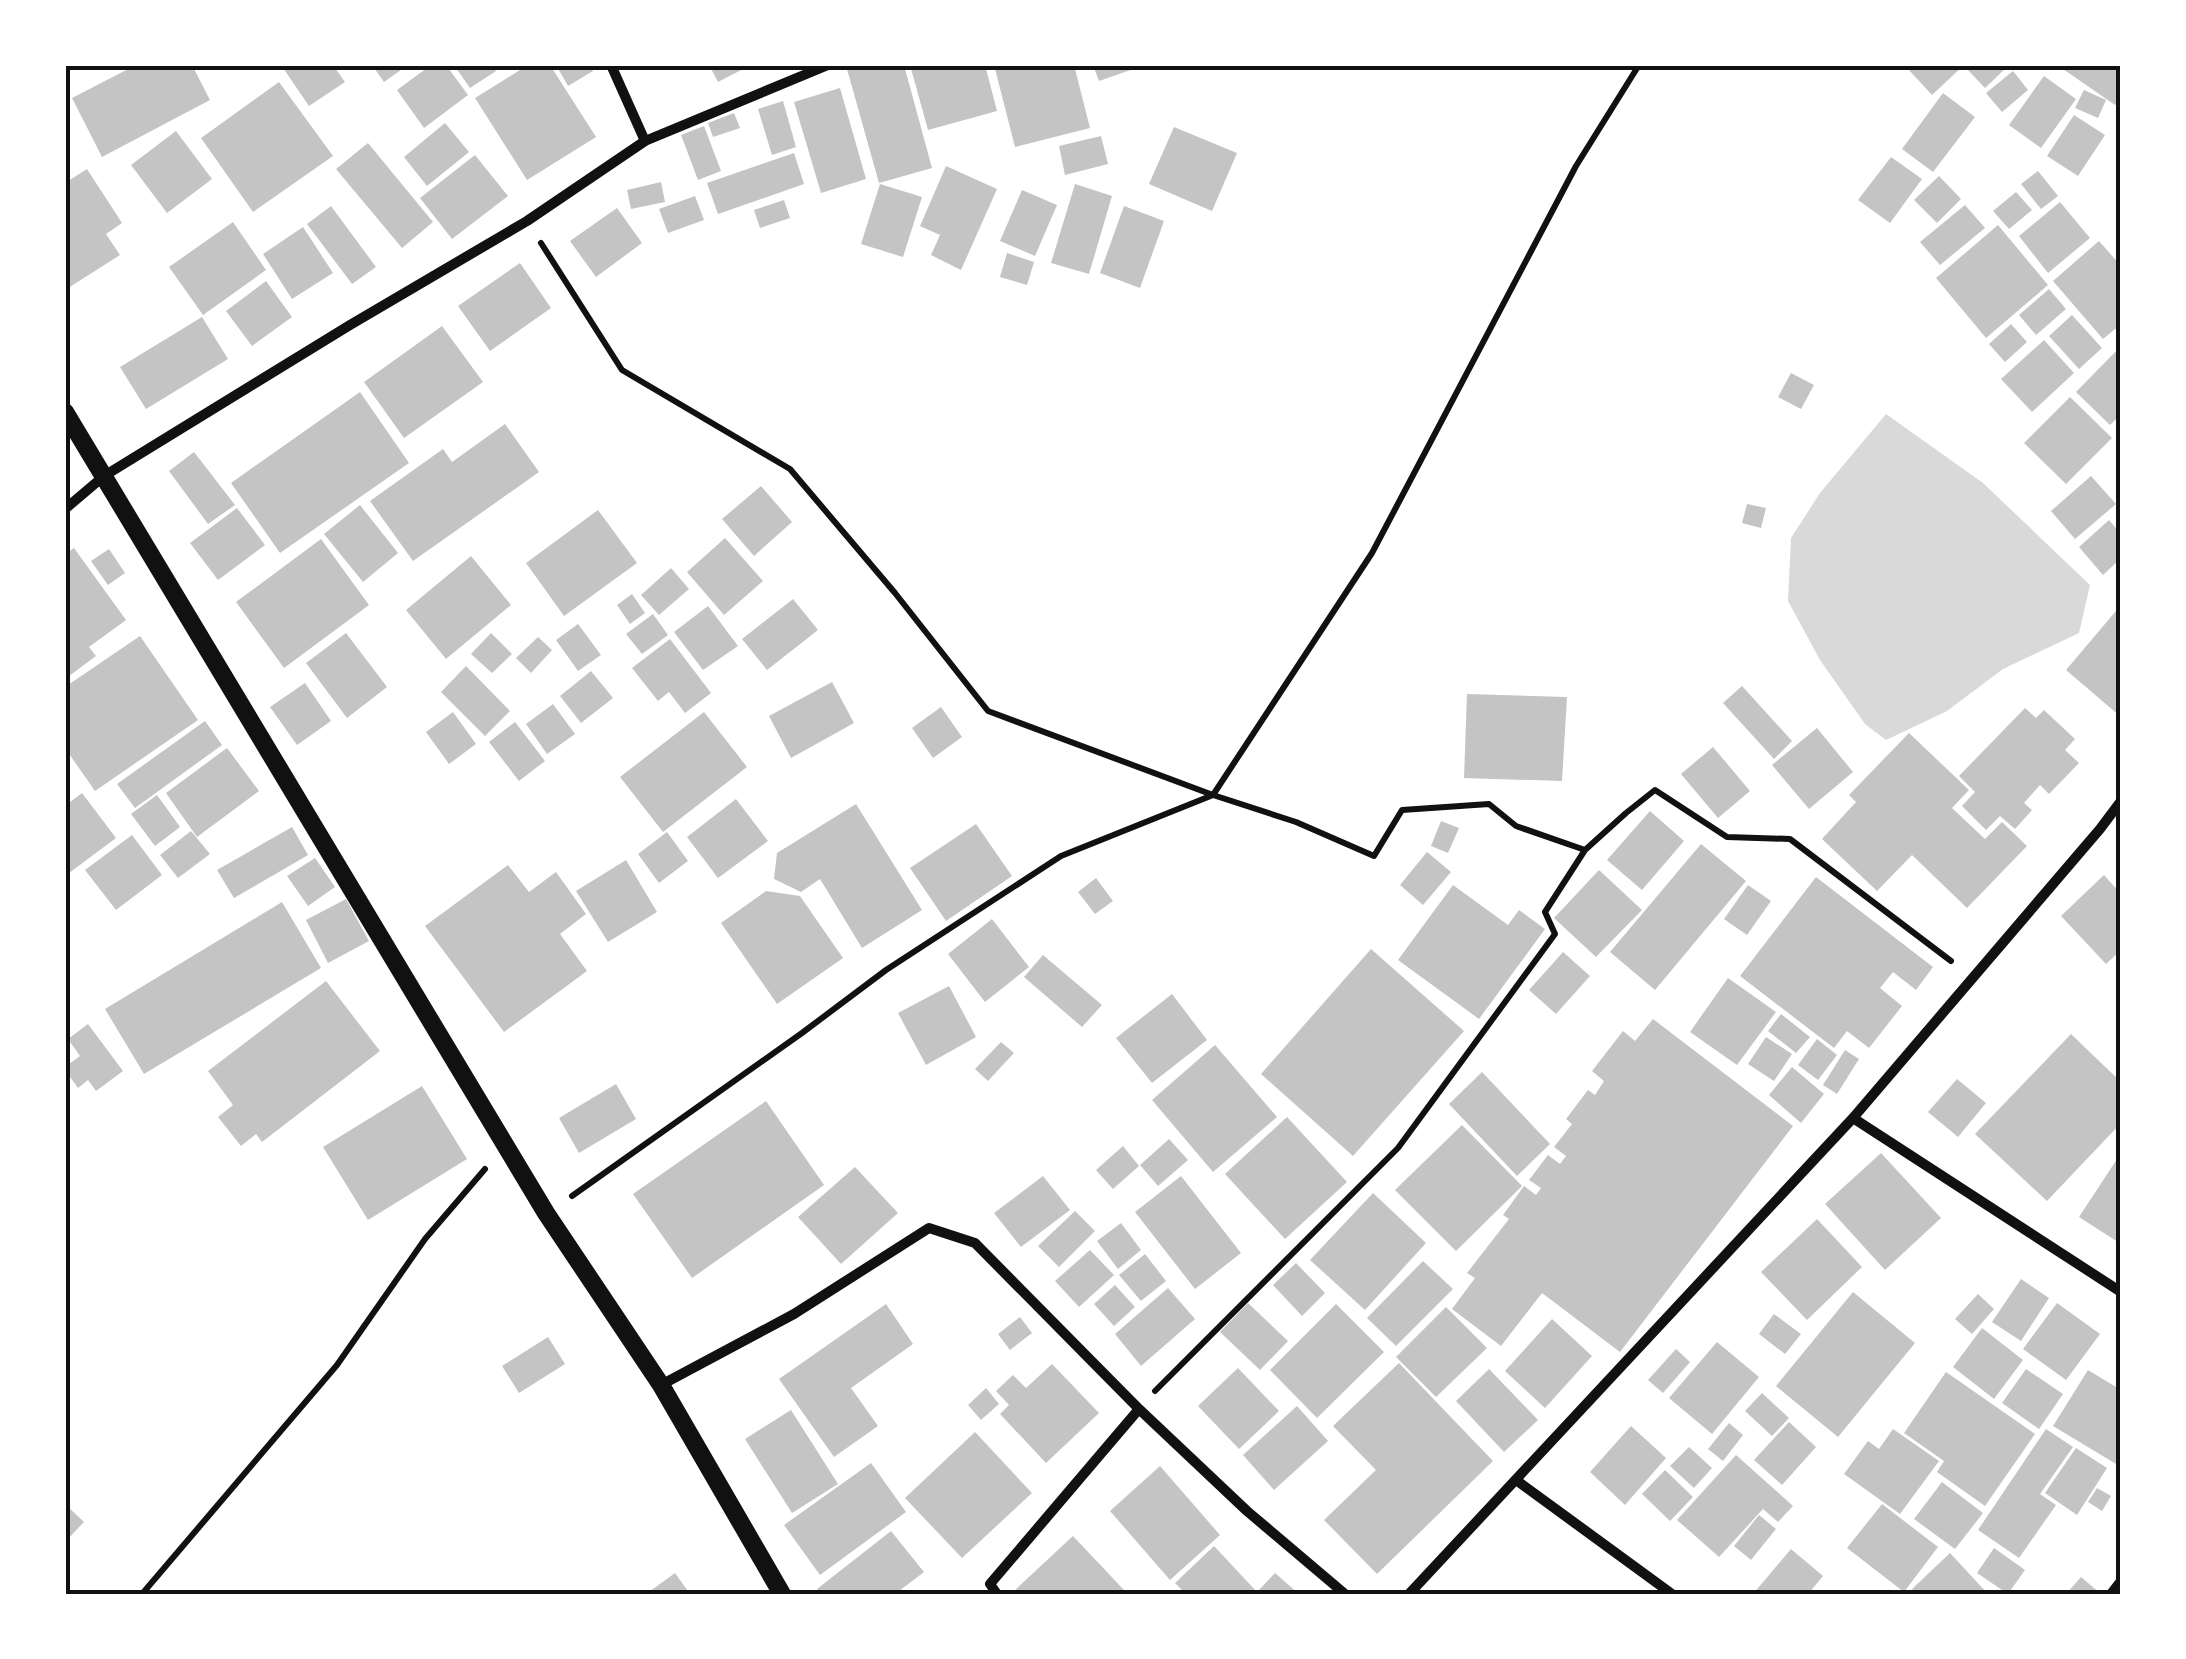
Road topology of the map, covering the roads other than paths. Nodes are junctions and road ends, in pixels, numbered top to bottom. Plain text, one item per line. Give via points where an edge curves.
1 (611, 65) edge
2 (828, 65) edge
3 (645, 141) junction
4 (65, 412) edge
5 (104, 476) junction
6 (65, 508) edge
7 (2121, 802) edge
8 (1853, 1118) junction
9 (2121, 1292) edge
10 (661, 1385) junction
11 (1139, 1409) junction
12 (1516, 1480) junction
13 (2121, 1582) edge
14 (782, 1594) edge
15 (997, 1594) edge
16 (1345, 1594) edge
17 (1409, 1594) edge
18 (1672, 1594) edge
19 (2112, 1594) edge

1 - 3 street
2 - 3 street
3 - 5 street via 527,221
4 - 5 street
5 - 6 street
5 - 10 street via 546,1214
7 - 8 street
8 - 9 street
8 - 12 street
10 - 11 street via 794,1314 930,1228 976,1244
10 - 14 street
11 - 15 street via 990,1584
11 - 16 street
12 - 17 street
12 - 18 street
13 - 19 street

